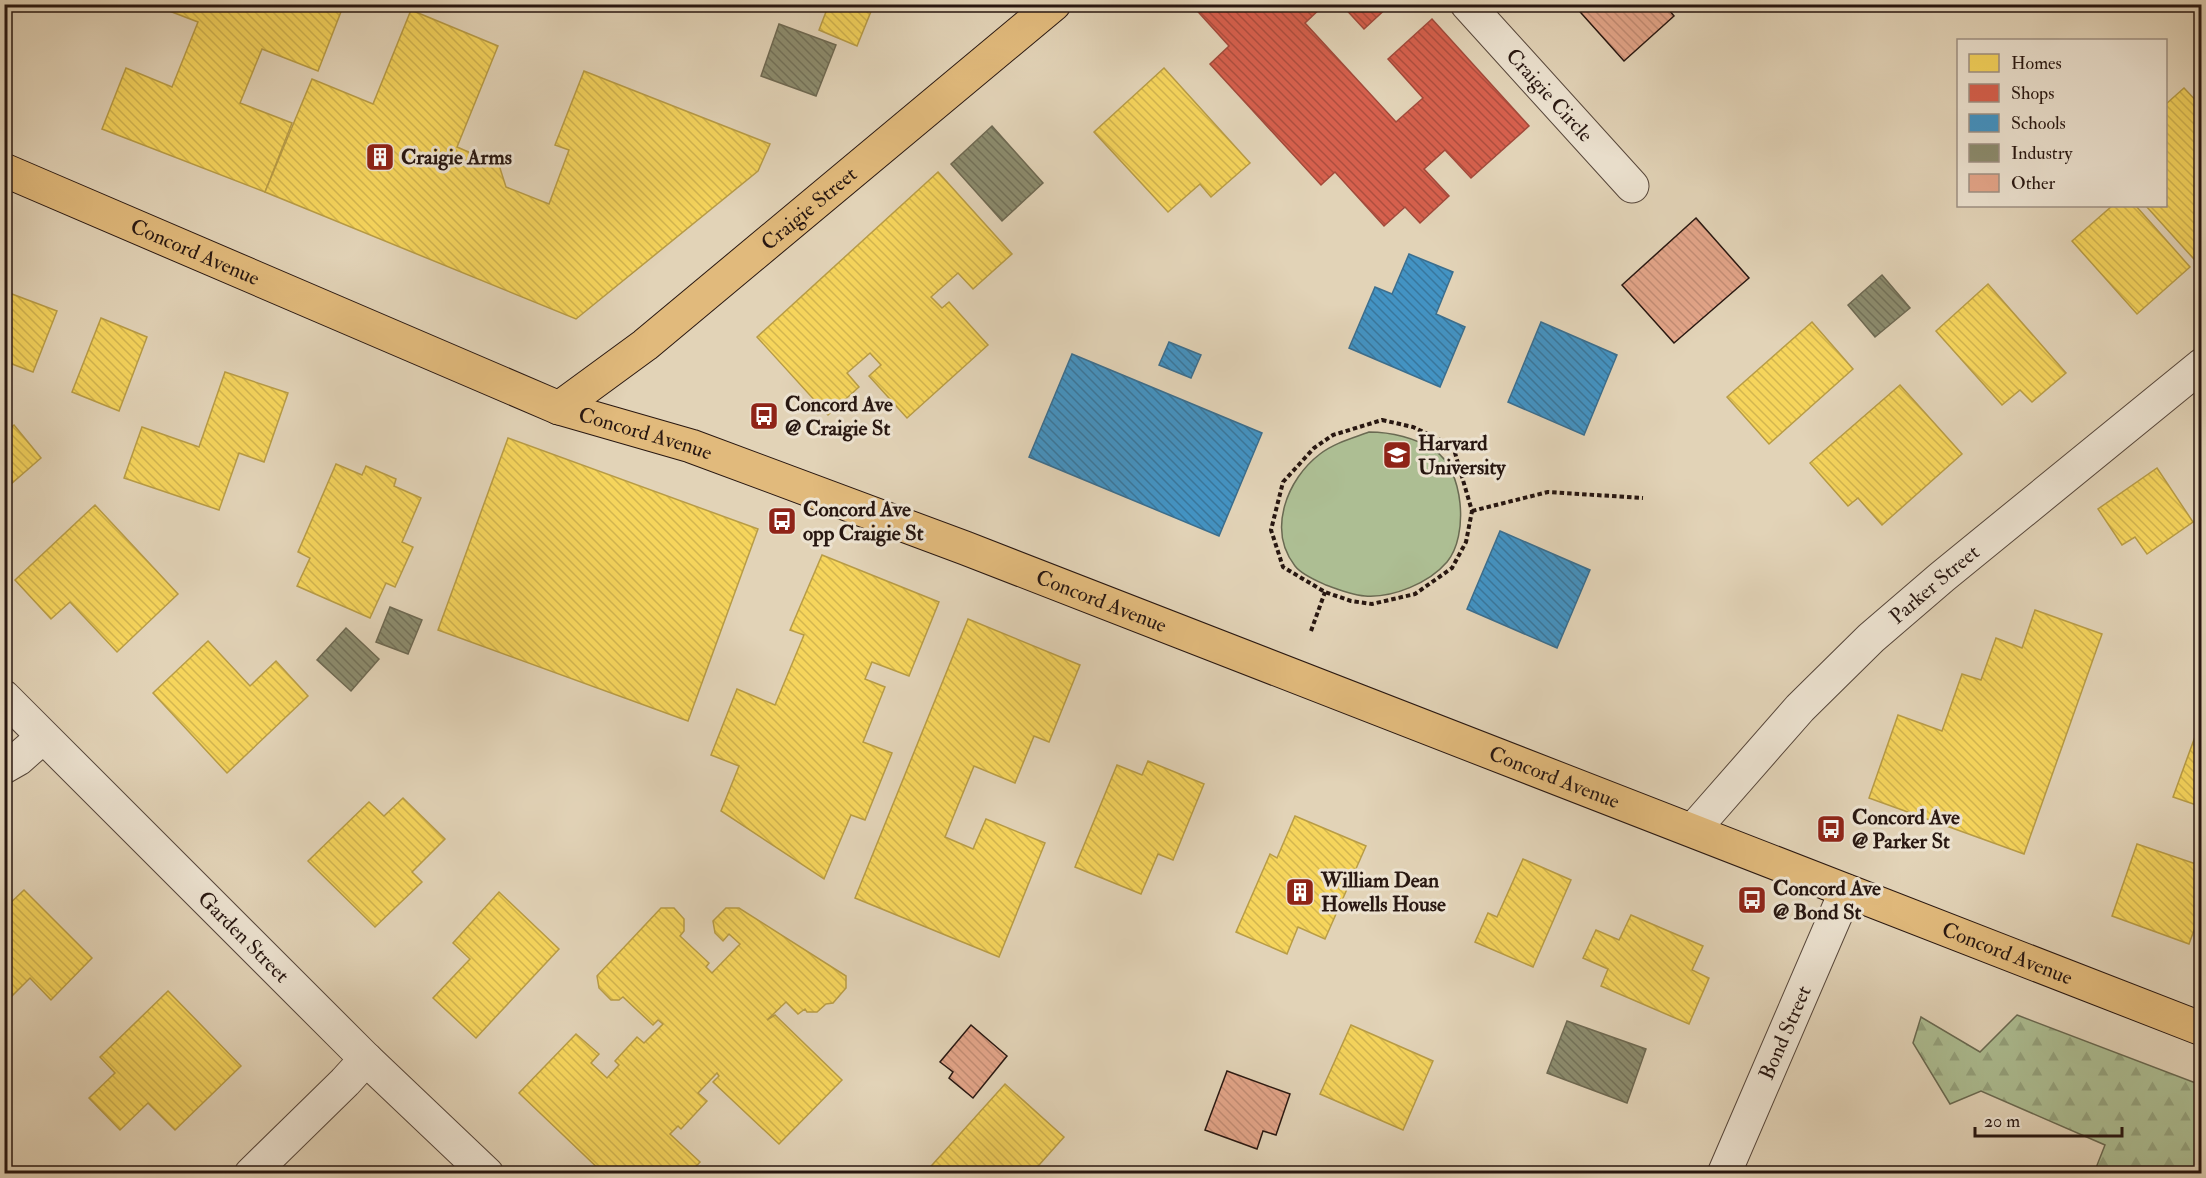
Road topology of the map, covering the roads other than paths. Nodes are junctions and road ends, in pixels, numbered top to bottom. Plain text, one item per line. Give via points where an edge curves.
1 (1054, 4) edge
2 (1467, 4) edge
3 (4, 170) edge
4 (1632, 186) dead end
5 (2201, 366) edge
6 (559, 408) junction
7 (4, 697) edge
8 (44, 737) junction
9 (4, 767) edge
10 (1693, 830) junction
11 (1846, 891) junction
12 (2202, 1029) edge
13 (366, 1059) junction
14 (251, 1173) edge
15 (487, 1173) edge
16 (1724, 1173) edge

1 - 6 main road, Craigie Street via 645,345
2 - 4 street, Craigie Circle
3 - 6 main road, Concord Avenue
5 - 10 street, Parker Street via 1871,638 1800,708
6 - 10 main road, Concord Avenue via 691,446
7 - 8 street, Garden Street
8 - 9 street
8 - 13 street, Garden Street
10 - 11 main road, Concord Avenue
11 - 12 main road, Concord Avenue
11 - 16 street, Bond Street
13 - 14 street
13 - 15 street, Garden Street

